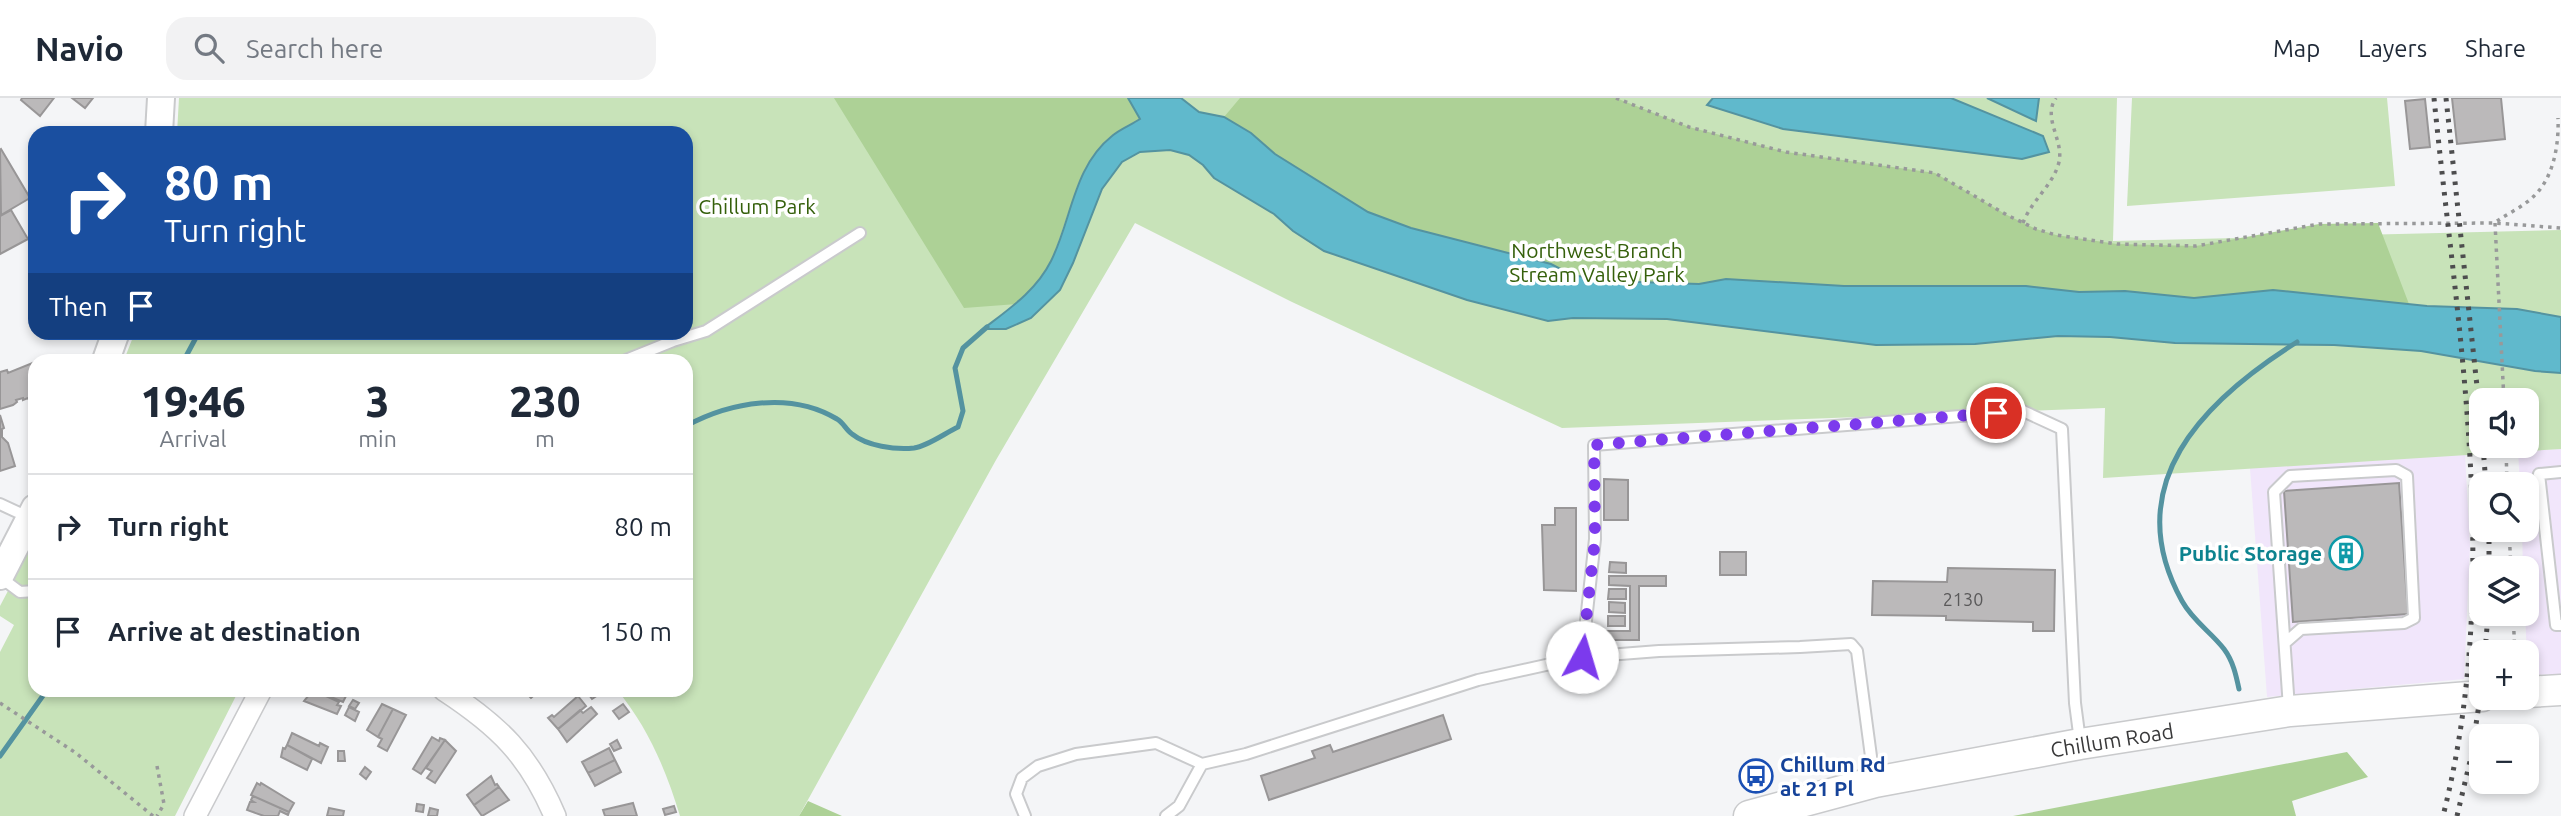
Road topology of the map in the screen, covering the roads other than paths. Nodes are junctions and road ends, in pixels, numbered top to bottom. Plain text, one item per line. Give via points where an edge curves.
1 (161, 98) edge
2 (159, 126) edge
3 (860, 233) dead end
4 (693, 335) edge
5 (676, 340) edge
6 (641, 354) edge
7 (2561, 472) edge
8 (0, 504) edge
9 (28, 512) edge
10 (28, 521) edge
11 (0, 577) edge
12 (28, 591) edge
13 (2561, 625) edge
14 (2286, 642) junction
15 (1582, 657) junction
16 (2561, 690) edge
17 (2539, 691) edge
18 (257, 697) edge
19 (455, 697) edge
20 (2469, 697) edge
21 (2290, 711) junction
22 (2080, 744) junction
23 (1202, 764) junction
24 (1875, 782) junction
25 (1796, 810) edge
26 (195, 816) edge
27 (555, 816) edge
28 (1025, 816) edge
29 (1166, 816) edge
30 (1749, 816) edge

1 - 2 street
3 - 4 lane
5 - 6 lane
7 - 13 lane via 2539,474 2556,625
8 - 9 lane
10 - 11 street
11 - 12 lane via 20,592
14 - 14 lane via 2274,492 2290,476 2305,474 2396,470 2407,475 2414,618 2404,623 2301,629
14 - 21 lane
15 - 22 lane via 1595,539 1594,445 2024,411 2062,429
15 - 23 lane via 1478,680
15 - 24 lane via 1851,644 1857,651
16 - 17 main road
18 - 26 street
19 - 27 street via 511,742 538,778
20 - 21 main road, Chillum Road
21 - 22 main road, Chillum Road
22 - 24 main road, Chillum Road
23 - 28 lane via 1156,743 1076,754 1038,766 1022,778 1016,794
23 - 29 lane via 1179,806
24 - 25 main road, Chillum Road
25 - 30 main road, Chillum Road

